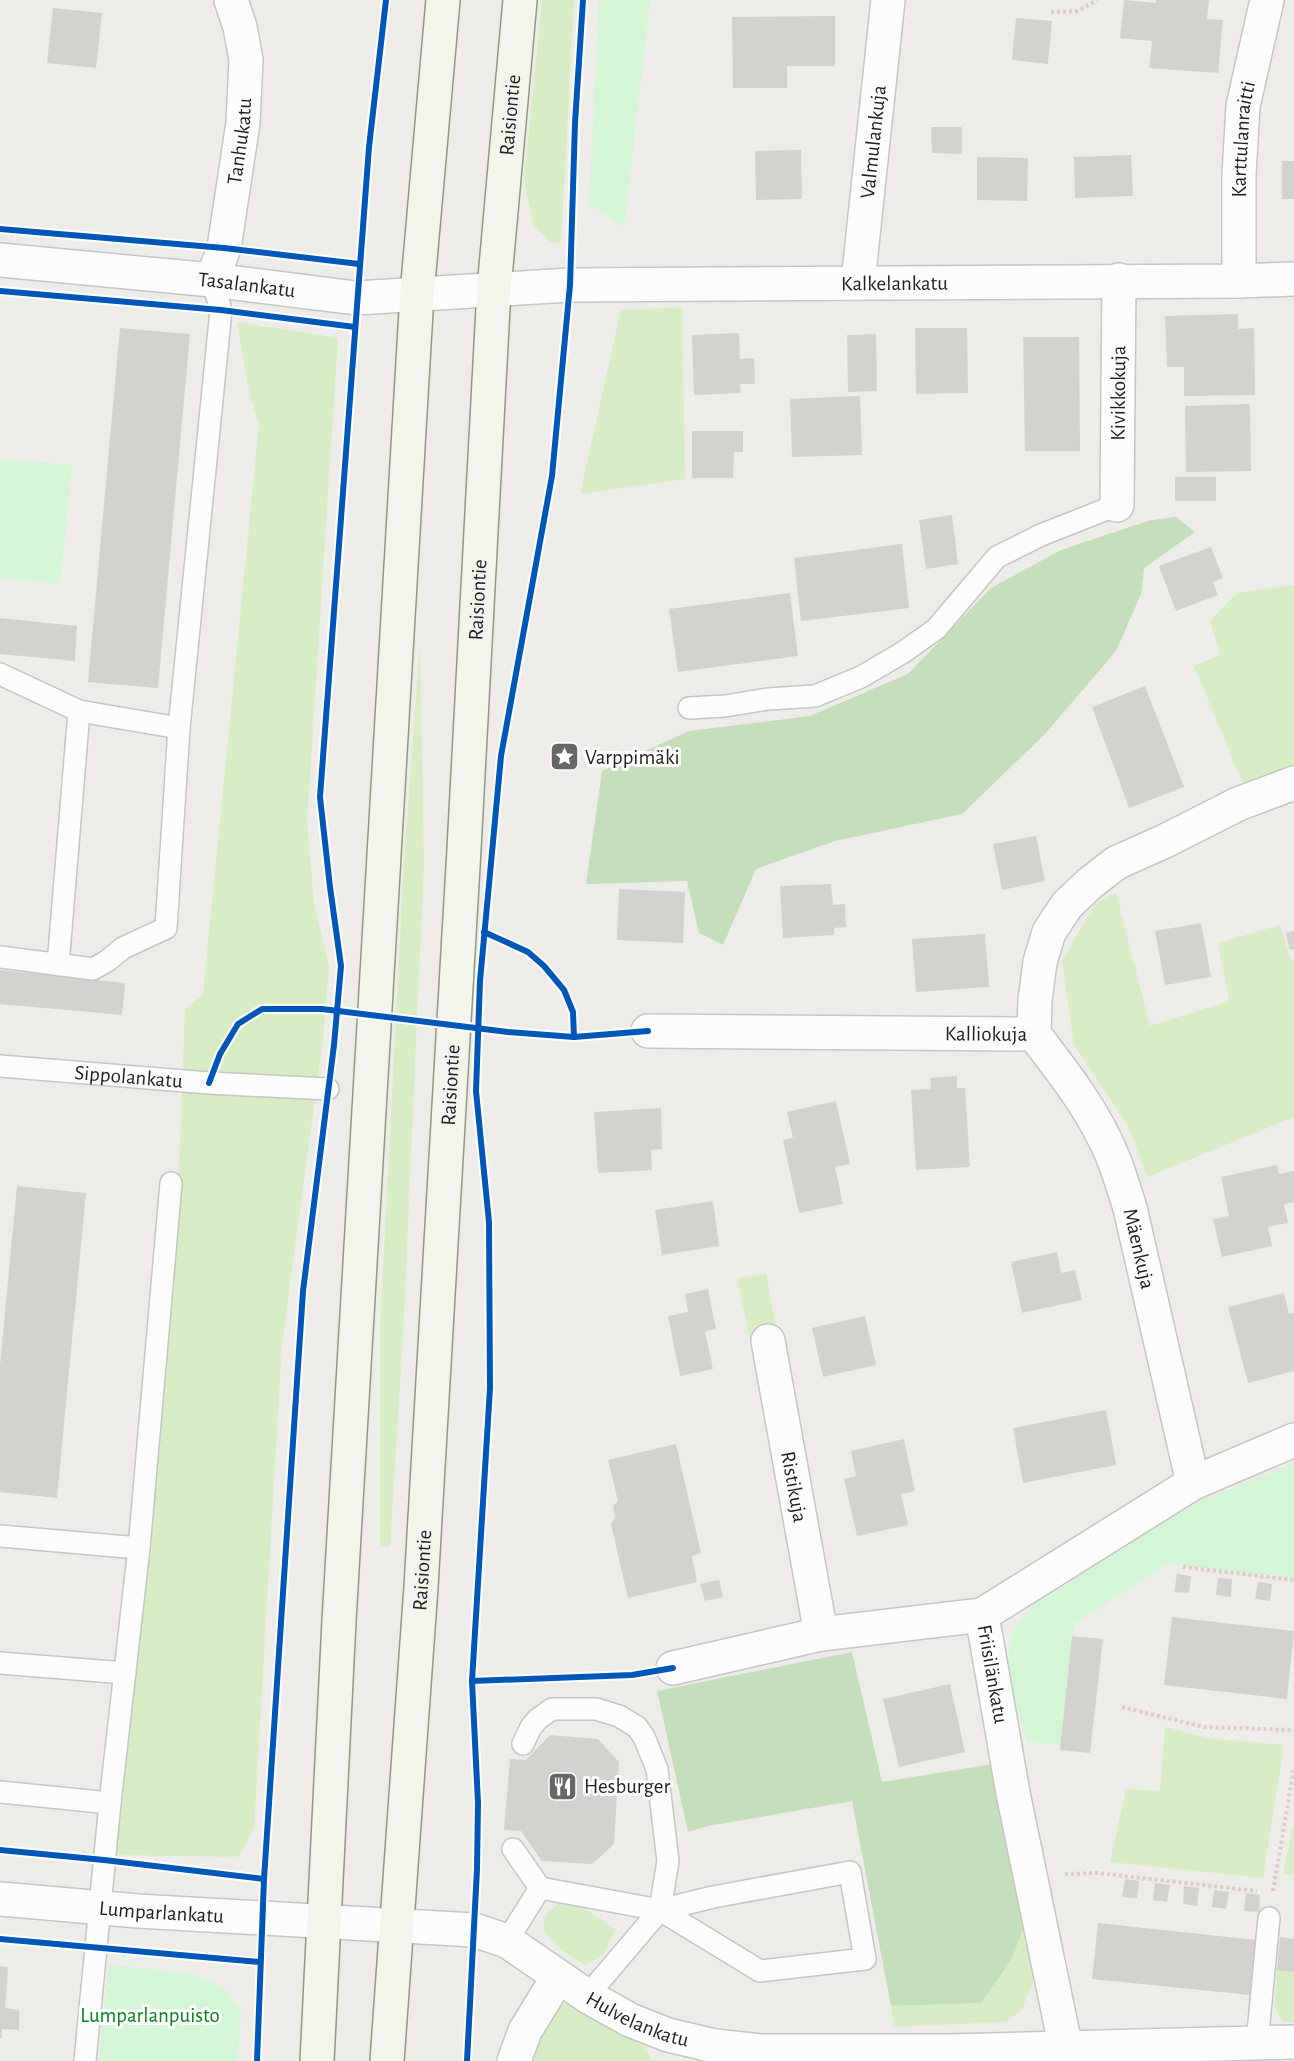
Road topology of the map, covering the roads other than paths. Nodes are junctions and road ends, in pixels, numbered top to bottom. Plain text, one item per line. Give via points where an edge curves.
1 (443, 0) edge
2 (520, 0) edge
3 (888, 0) edge
4 (1267, 0) edge
5 (233, 1) edge
6 (0, 260) edge
7 (1294, 279) edge
8 (212, 280) junction
9 (1119, 280) junction
10 (1239, 281) junction
11 (858, 282) junction
12 (494, 290) junction
13 (417, 294) junction
14 (1117, 505) joint
15 (0, 674) edge
16 (689, 708) dead end
17 (79, 711) junction
18 (179, 728) junction
19 (1294, 783) edge
20 (0, 957) edge
21 (58, 965) junction
22 (648, 1031) dead end
23 (1034, 1034) junction
24 (0, 1066) edge
25 (328, 1089) dead end
26 (171, 1183) dead end
27 (768, 1341) dead end
28 (1294, 1440) edge
29 (1193, 1483) junction
30 (0, 1536) edge
31 (139, 1548) junction
32 (982, 1615) junction
33 (821, 1634) junction
34 (0, 1663) edge
35 (673, 1668) dead end
36 (125, 1673) junction
37 (523, 1744) dead end
38 (0, 1792) edge
39 (110, 1803) junction
40 (513, 1849) dead end
41 (540, 1888) junction
42 (0, 1899) edge
43 (100, 1907) junction
44 (660, 1910) junction
45 (1269, 1918) road end
46 (324, 1922) junction
47 (397, 1926) junction
48 (507, 1941) junction
49 (558, 1977) junction
50 (587, 1996) junction
51 (1294, 2042) edge
52 (1257, 2043) junction
53 (1066, 2049) junction
54 (85, 2061) edge
55 (317, 2061) edge
56 (387, 2061) edge
57 (514, 2061) edge

1 - 13 main road
2 - 12 main road, Raisiontie
3 - 11 street, Valmulankuja
4 - 10 street, Karttulanraitti via 1243,106
5 - 8 street, Tanhukatu via 246,60 243,123 224,248
6 - 8 street, Tasalankatu
7 - 10 street, Kalkelankatu
8 - 13 street, Tasalankatu via 356,298
8 - 18 lane via 221,310
9 - 10 street, Kalkelankatu
9 - 11 street, Kalkelankatu
9 - 14 street, Kivikkokuja
11 - 12 street, Kalkelankatu via 570,285
12 - 13 street, Tasalankatu
12 - 47 main road, Raisiontie via 422,1575
13 - 46 main road
14 - 16 lane via 997,557 936,629 861,677 815,696
15 - 17 lane
17 - 18 lane
17 - 21 lane
18 - 21 lane via 166,928 123,948 93,969
19 - 23 street, Kalliokuja via 1238,804 1116,863 1066,905 1049,932 1040,962
20 - 21 lane
22 - 23 street, Kalliokuja
23 - 29 street, Mäenkuja via 1097,1125 1118,1168
24 - 25 lane, Sippolankatu
26 - 31 lane
27 - 33 street, Ristikuja
28 - 29 street, Friisilänkatu
29 - 32 street, Friisilänkatu
30 - 31 lane
31 - 36 lane
32 - 33 street
32 - 53 street, Friisilänkatu via 1013,1793
33 - 35 street
34 - 36 lane
36 - 39 lane
37 - 44 lane via 538,1719 552,1709 596,1709 637,1727 657,1769 668,1861
38 - 39 lane
39 - 43 lane
40 - 41 lane
41 - 44 lane
41 - 48 lane
42 - 43 street, Lumparlankatu
43 - 46 street, Lumparlankatu
43 - 54 lane
44 - 44 lane via 760,1971 865,1959 850,1872
44 - 50 lane
45 - 52 lane
46 - 47 street, Hulvelankatu
46 - 55 main road
47 - 48 street, Hulvelankatu via 474,1930
47 - 56 main road, Raisiontie
48 - 49 street, Hulvelankatu
49 - 50 street, Hulvelankatu
49 - 57 street via 525,2031
50 - 53 street, Hulvelankatu via 668,2035 715,2046 761,2050
51 - 52 street, Hulvelankatu
52 - 53 street, Hulvelankatu

